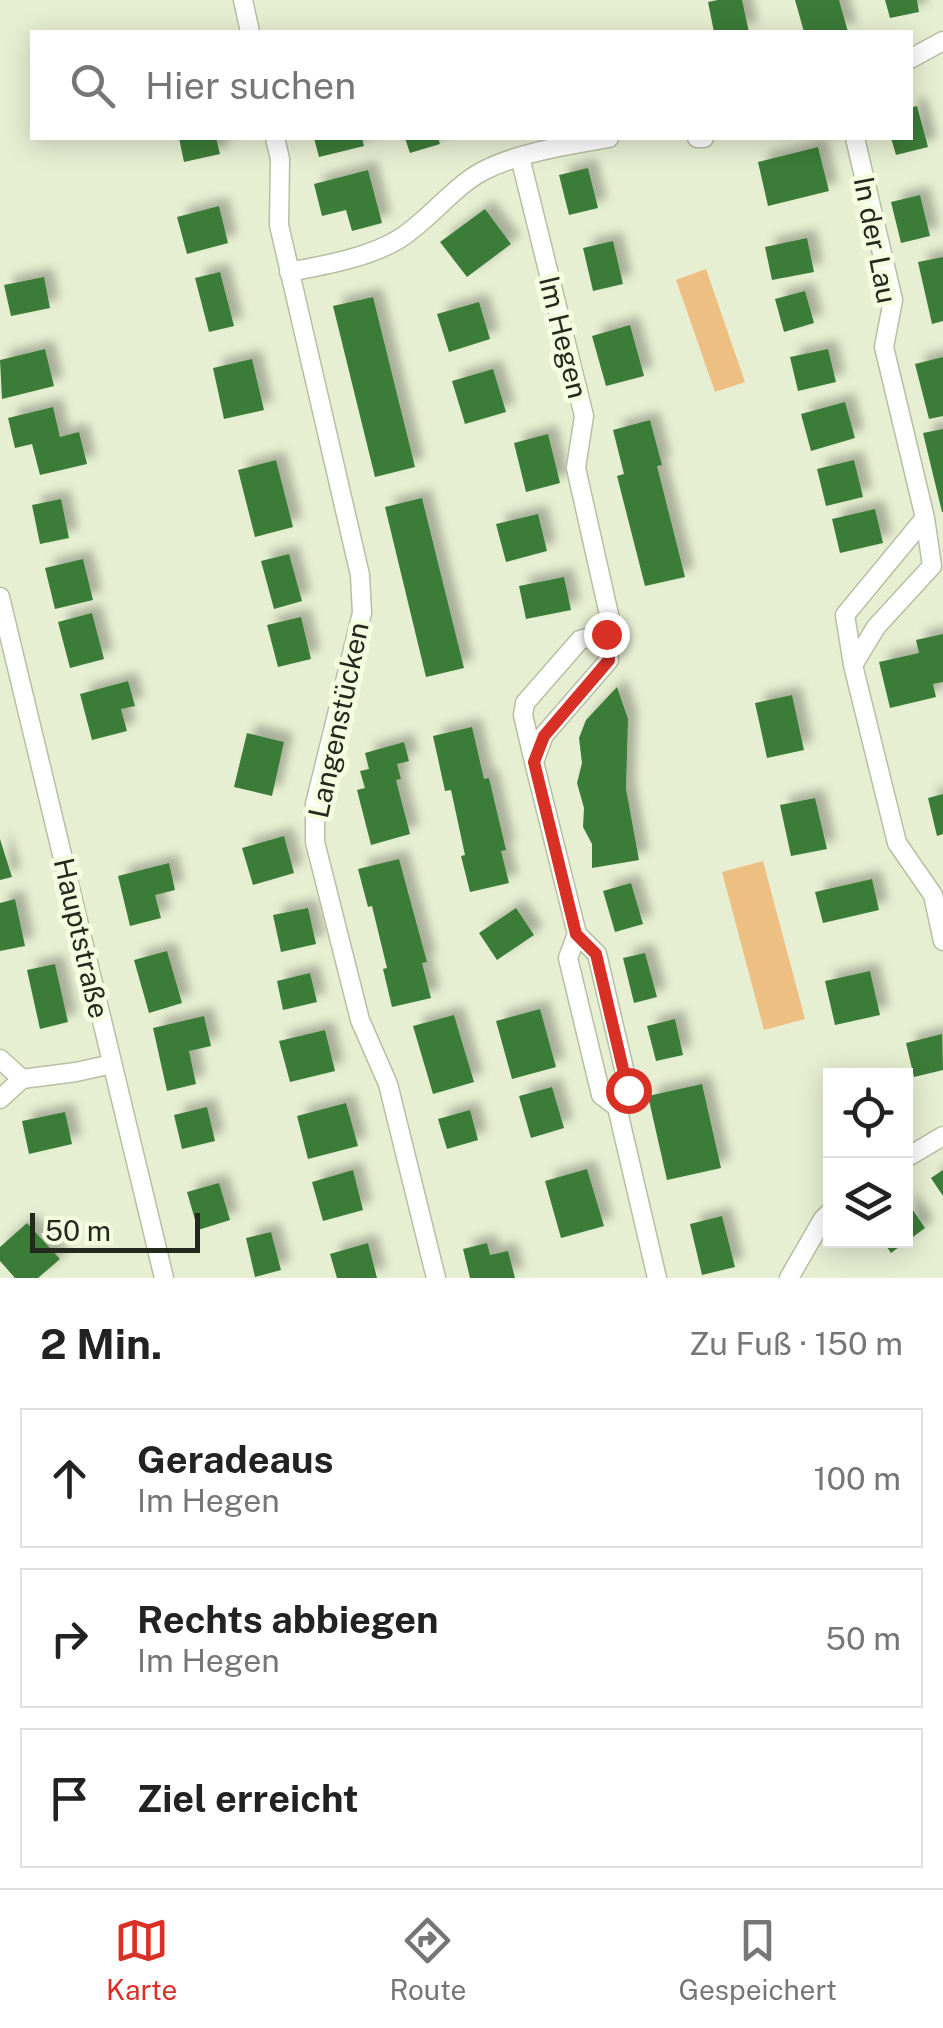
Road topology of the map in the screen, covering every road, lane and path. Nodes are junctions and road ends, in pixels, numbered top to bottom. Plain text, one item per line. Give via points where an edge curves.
1 (243, 0) edge
2 (250, 30) edge
3 (943, 41) edge
4 (913, 57) edge
5 (275, 140) edge
6 (600, 140) edge
7 (855, 140) edge
8 (520, 158) junction
9 (289, 272) junction
10 (925, 518) junction
11 (0, 597) edge
12 (606, 634) junction
13 (853, 665) junction
14 (534, 762) junction
15 (576, 934) junction
16 (943, 941) edge
17 (0, 1059) edge
18 (112, 1064) junction
19 (22, 1079) junction
20 (0, 1099) edge
21 (617, 1107) junction
22 (943, 1136) edge
23 (913, 1154) edge
24 (823, 1219) edge
25 (164, 1278) edge
26 (436, 1278) edge
27 (657, 1278) edge
28 (789, 1278) edge

1 - 2 street
3 - 4 street
5 - 9 street, Langenstücken via 279,225
6 - 8 street
7 - 10 street, In der Lau via 893,300 884,346
8 - 9 street via 481,172 379,249
8 - 12 street, Im Hegen via 584,416 576,468 610,620
9 - 26 street, Langenstücken via 360,576 362,613 315,804 315,842 360,1020 388,1084
10 - 13 street, In der Lau via 932,566 876,627
10 - 13 street via 845,615
11 - 18 street, Hauptstraße
12 - 14 street, Im Hegen via 609,660 544,736
12 - 14 street via 580,640 525,703
13 - 16 street via 897,843 933,895
14 - 15 street
15 - 21 street via 568,958 601,1095
15 - 21 street via 596,954 628,1090
17 - 19 street
18 - 19 street
18 - 25 street, Hauptstraße
19 - 20 street
21 - 27 street
22 - 23 street
24 - 28 street

